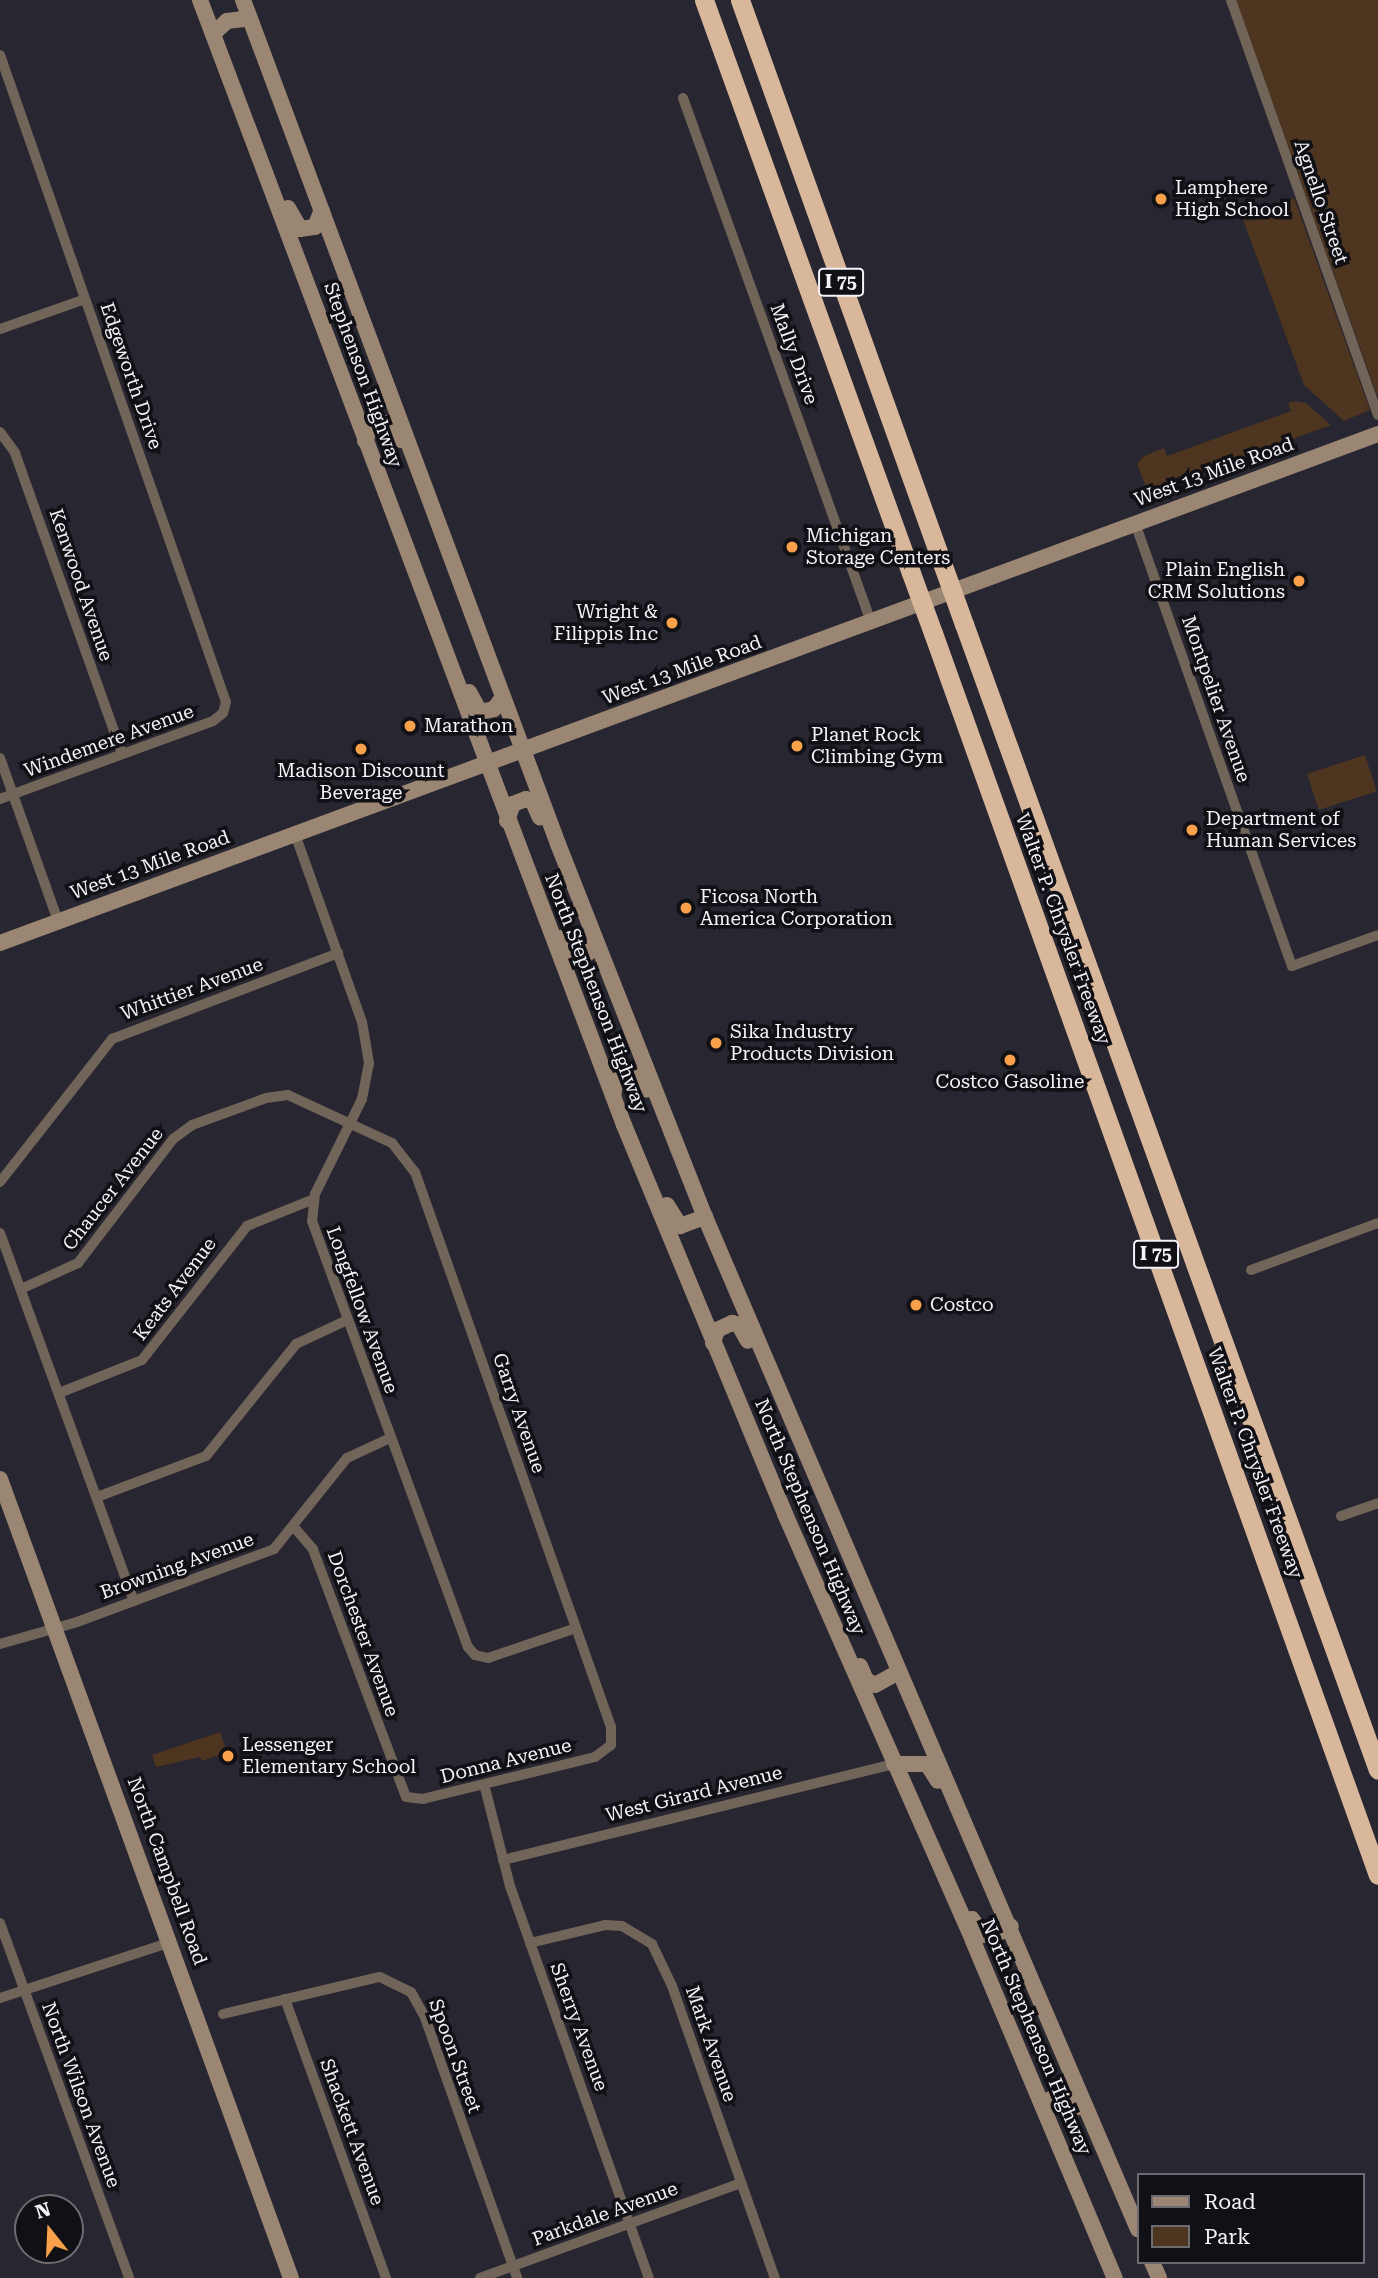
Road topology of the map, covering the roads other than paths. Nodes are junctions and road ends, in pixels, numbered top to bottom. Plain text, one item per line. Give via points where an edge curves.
1 (200, 0) edge
2 (243, 0) edge
3 (704, 0) edge
4 (740, 0) edge
5 (1231, 0) edge
6 (250, 18) junction
7 (213, 34) junction
8 (0, 55) edge
9 (683, 98) dead end
10 (240, 105) junction
11 (322, 210) junction
12 (85, 299) junction
13 (0, 329) edge
14 (1378, 415) edge
15 (0, 432) edge
16 (1378, 434) edge
17 (365, 441) junction
18 (1135, 523) junction
19 (422, 593) junction
20 (465, 594) junction
21 (871, 622) junction
22 (503, 697) junction
23 (225, 708) joint
24 (524, 751) junction
25 (122, 754) junction
26 (0, 758) edge
27 (486, 765) junction
28 (13, 795) junction
29 (0, 799) edge
30 (507, 821) junction
31 (295, 834) junction
32 (520, 855) junction
33 (586, 915) junction
34 (58, 921) junction
35 (1378, 934) edge
36 (596, 942) junction
37 (0, 943) edge
38 (338, 953) junction
39 (613, 1096) junction
40 (667, 1117) junction
41 (351, 1123) junction
42 (0, 1182) edge
43 (648, 1184) junction
44 (314, 1199) junction
45 (705, 1217) junction
46 (1378, 1223) edge
47 (0, 1233) edge
48 (1251, 1270) dead end
49 (21, 1289) junction
50 (347, 1320) junction
51 (713, 1343) junction
52 (59, 1393) junction
53 (795, 1433) junction
54 (390, 1438) junction
55 (0, 1479) edge
56 (97, 1497) junction
57 (1378, 1503) edge
58 (1341, 1516) dead end
59 (295, 1528) junction
60 (806, 1562) junction
61 (134, 1601) junction
62 (54, 1626) junction
63 (576, 1628) junction
64 (0, 1644) edge
65 (898, 1672) junction
66 (611, 1745) joint
67 (894, 1764) junction
68 (1378, 1770) edge
69 (484, 1784) junction
70 (407, 1797) joint
71 (917, 1816) junction
72 (503, 1860) junction
73 (987, 1871) junction
74 (1378, 1875) edge
75 (0, 1923) edge
76 (1011, 1926) junction
77 (171, 1942) junction
78 (530, 1943) junction
79 (24, 1990) junction
80 (0, 1998) edge
81 (285, 1998) junction
82 (223, 2014) dead end
83 (1045, 2109) junction
84 (741, 2183) junction
85 (1130, 2209) junction
86 (630, 2224) junction
87 (1136, 2224) edge
88 (512, 2266) junction
89 (128, 2278) edge
90 (291, 2278) edge
91 (386, 2278) edge
92 (480, 2278) edge
93 (517, 2278) edge
94 (649, 2278) edge
95 (775, 2278) edge
96 (1115, 2278) edge

1 - 7 main road, Stephenson Highway
2 - 6 main road, Stephenson Highway
3 - 74 highway, Walter P. Chrysler Freeway / I 75, bridge
4 - 68 highway, Walter P. Chrysler Freeway / I 75, bridge
5 - 14 street, Agnello Street
6 - 7 main road via 227,21
6 - 11 main road, Stephenson Highway
7 - 10 main road, Stephenson Highway
8 - 12 street, Edgeworth Drive
9 - 21 street, Mally Drive
10 - 11 main road via 259,130 294,224 300,229 315,227
10 - 17 main road, Stephenson Highway
11 - 20 main road, Stephenson Highway
12 - 13 street
12 - 23 street, Edgeworth Drive via 224,691
15 - 25 street, Kenwood Avenue via 15,453
16 - 18 main road, West 13 Mile Road
17 - 19 main road, Stephenson Highway
17 - 20 main road via 380,424 398,431 449,569
18 - 21 main road, West 13 Mile Road
18 - 35 street, Montpelier Avenue via 1292,966
19 - 22 main road via 438,609 475,708 480,712 494,709
19 - 27 main road, Stephenson Highway
20 - 22 main road, Stephenson Highway
21 - 24 main road, West 13 Mile Road
22 - 24 main road, Stephenson Highway
23 - 25 street, Windemere Avenue via 213,721
24 - 27 main road, West 13 Mile Road
24 - 33 main road, North Stephenson Highway
25 - 28 street, Windemere Avenue
26 - 28 street
27 - 30 main road, North Stephenson Highway
27 - 31 main road, West 13 Mile Road
28 - 29 street, Windemere Avenue
28 - 34 street
30 - 32 main road, North Stephenson Highway
30 - 33 main road via 513,804 526,799 533,802 566,886
31 - 34 main road, West 13 Mile Road
31 - 38 street, Longfellow Avenue
32 - 36 main road via 533,866 567,954 581,957
32 - 39 main road, North Stephenson Highway
33 - 36 main road, North Stephenson Highway
34 - 37 main road, West 13 Mile Road
36 - 40 main road, North Stephenson Highway
38 - 41 street, Longfellow Avenue via 368,1048 367,1079
38 - 42 street, Whittier Avenue via 112,1039
39 - 40 main road via 619,1078 634,1073
39 - 43 main road, North Stephenson Highway
40 - 45 main road, North Stephenson Highway
41 - 44 street, Longfellow Avenue
41 - 49 street, Chaucer Avenue via 300,1098 281,1095 192,1125 173,1139 78,1263
41 - 63 street, Garry Avenue via 392,1143 415,1172
43 - 45 main road via 660,1190 680,1226
43 - 51 main road, North Stephenson Highway
44 - 50 street, Longfellow Avenue via 312,1221
44 - 52 street, Keats Avenue via 247,1226 142,1360
45 - 53 main road, North Stephenson Highway
46 - 48 street
47 - 49 street
49 - 52 street
50 - 54 street, Longfellow Avenue
50 - 56 street via 296,1344 206,1456
51 - 53 main road via 723,1325 739,1325 778,1413
51 - 60 main road, North Stephenson Highway
52 - 56 street
53 - 65 main road, North Stephenson Highway
54 - 59 street, Browning Avenue via 347,1458
54 - 63 street, Longfellow Avenue via 471,1651 488,1658
55 - 62 main road, North Campbell Road
56 - 61 street
57 - 58 street
59 - 61 street, Browning Avenue via 267,1552
59 - 70 street, Dorchester Avenue via 313,1549
60 - 65 main road via 825,1586 866,1680 883,1684
60 - 67 main road, North Stephenson Highway
61 - 62 street, Browning Avenue
62 - 64 street, Browning Avenue
62 - 77 main road, North Campbell Road
63 - 66 street, Garry Avenue via 611,1727
65 - 73 main road, North Stephenson Highway
66 - 69 street, Donna Avenue via 595,1757
67 - 71 main road, North Stephenson Highway
67 - 72 street, West Girard Avenue
67 - 73 main road via 915,1762 932,1768 970,1853
69 - 70 street, Donna Avenue via 418,1800
69 - 72 street, Sherry Avenue
71 - 76 main road via 937,1839 978,1931 995,1936
71 - 83 main road, North Stephenson Highway
72 - 78 street, Sherry Avenue
73 - 76 main road, North Stephenson Highway
75 - 79 street, North Wilson Avenue
76 - 85 main road, North Stephenson Highway
77 - 79 street
77 - 90 main road, North Campbell Road
78 - 84 street, Mark Avenue via 606,1925 622,1926 652,1944 666,1971
78 - 86 street, Sherry Avenue
79 - 80 street
79 - 89 street, North Wilson Avenue
81 - 82 street, Spoon Street
81 - 88 street, Spoon Street via 380,1977 411,1992 424,2015
81 - 91 street, Shackett Avenue
83 - 85 main road via 1055,2094 1075,2095 1114,2188
83 - 96 main road, North Stephenson Highway
84 - 86 street, Parkdale Avenue
84 - 95 street, Mark Avenue
85 - 87 main road, North Stephenson Highway
86 - 88 street, Parkdale Avenue
86 - 94 street, Sherry Avenue
88 - 92 street, Parkdale Avenue
88 - 93 street, Spoon Street

